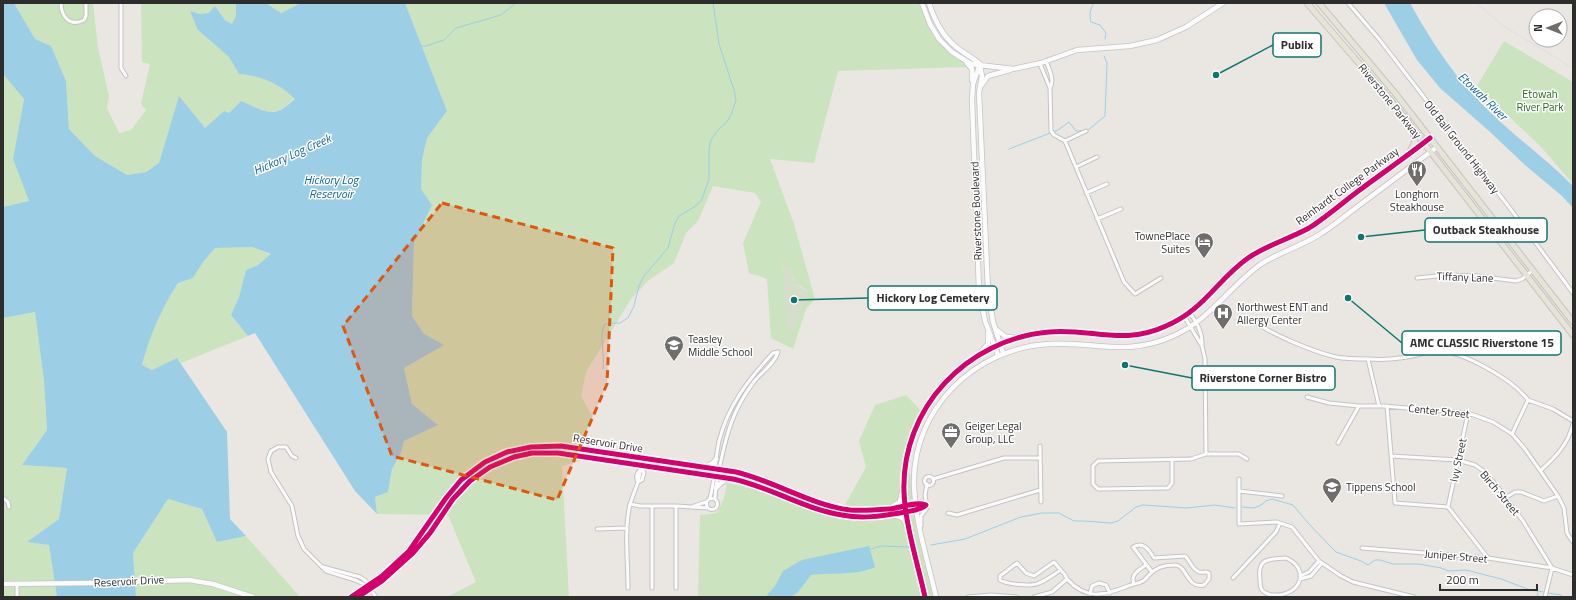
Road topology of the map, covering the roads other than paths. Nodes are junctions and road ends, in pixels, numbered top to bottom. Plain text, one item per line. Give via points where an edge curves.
1 (61, 3) edge
2 (86, 3) edge
3 (121, 3) edge
4 (922, 3) edge
5 (929, 3) edge
6 (1223, 3) edge
7 (1307, 3) edge
8 (1319, 3) edge
9 (1348, 3) edge
10 (964, 60) junction
11 (1046, 61) junction
12 (980, 64) junction
13 (1040, 64) junction
14 (1013, 69) junction
15 (126, 76) dead end
16 (973, 88) junction
17 (1050, 88) junction
18 (980, 90) junction
19 (1412, 129) junction
20 (1086, 131) dead end
21 (1430, 138) junction
22 (1065, 140) junction
23 (1424, 143) junction
24 (1437, 147) junction
25 (1430, 152) junction
26 (1409, 154) junction
27 (1097, 157) dead end
28 (1076, 167) junction
29 (1107, 184) dead end
30 (1086, 193) junction
31 (1121, 209) dead end
32 (1097, 219) junction
33 (1533, 270) junction
34 (1527, 275) junction
35 (1161, 278) dead end
36 (1417, 278) dead end
37 (1573, 293) edge
38 (1190, 312) junction
39 (1184, 316) junction
40 (1255, 322) dead end
41 (1573, 322) edge
42 (1197, 323) junction
43 (987, 325) junction
44 (1191, 326) junction
45 (995, 328) junction
46 (1573, 335) edge
47 (1019, 338) junction
48 (1001, 344) junction
49 (995, 346) junction
50 (1202, 346) junction
51 (980, 354) junction
52 (1001, 354) junction
53 (1368, 359) junction
54 (1307, 397) dead end
55 (1528, 400) junction
56 (1359, 406) junction
57 (1379, 406) junction
58 (1387, 406) junction
59 (1468, 413) junction
60 (1573, 422) edge
61 (1512, 434) junction
62 (1338, 443) dead end
63 (1040, 446) dead end
64 (1206, 454) junction
65 (1391, 456) junction
66 (296, 458) dead end
67 (1040, 458) junction
68 (643, 459) junction
69 (716, 459) junction
70 (1172, 459) junction
71 (1247, 459) dead end
72 (1458, 460) junction
73 (642, 467) junction
74 (704, 468) junction
75 (717, 470) junction
76 (1541, 470) junction
77 (716, 476) junction
78 (904, 476) junction
79 (728, 478) junction
80 (1238, 479) dead end
81 (934, 480) junction
82 (638, 482) junction
83 (926, 484) junction
84 (716, 488) junction
85 (1040, 490) junction
86 (1239, 491) junction
87 (1282, 496) dead end
88 (1558, 496) junction
89 (3, 498) edge
90 (710, 498) junction
91 (1505, 498) junction
92 (715, 499) junction
93 (706, 502) junction
94 (1041, 502) dead end
95 (630, 504) junction
96 (926, 505) junction
97 (652, 506) junction
98 (676, 506) junction
99 (694, 506) junction
100 (9, 507) dead end
101 (916, 507) junction
102 (1448, 507) junction
103 (708, 508) junction
104 (885, 509) junction
105 (906, 509) junction
106 (948, 513) dead end
107 (887, 515) junction
108 (1280, 523) junction
109 (627, 528) junction
110 (597, 529) dead end
111 (920, 530) junction
112 (911, 535) junction
113 (1573, 542) edge
114 (1362, 548) dead end
115 (1488, 558) junction
116 (1321, 562) junction
117 (1146, 565) junction
118 (1552, 568) junction
119 (1061, 570) junction
120 (1152, 572) junction
121 (1573, 575) edge
122 (1234, 578) dead end
123 (1300, 578) junction
124 (1066, 579) junction
125 (3, 584) edge
126 (17, 584) junction
127 (1134, 584) junction
128 (369, 588) junction
129 (628, 588) dead end
130 (652, 588) dead end
131 (676, 588) dead end
132 (1110, 593) junction
133 (1090, 594) junction
134 (17, 597) edge
135 (252, 597) edge
136 (351, 597) edge
137 (358, 597) edge
138 (376, 597) edge
139 (925, 597) edge
140 (936, 597) edge
141 (968, 597) edge
142 (1016, 597) edge
143 (1034, 597) edge
144 (1414, 597) edge
145 (1544, 597) edge

1 - 2 street via 66,20 73,22 84,20
3 - 15 street via 121,68
4 - 10 street via 939,39
5 - 12 street via 939,27 954,46
6 - 11 street via 1186,27 1157,40 1130,46 1077,50
7 - 19 main road, Riverstone Parkway
8 - 21 main road, Riverstone Parkway via 1376,69
9 - 37 street, Old Ball Ground Highway via 1389,51
10 - 12 street via 971,64
10 - 16 street via 972,69
11 - 13 street
11 - 17 street via 1051,75
12 - 14 street
12 - 16 street, Riverstone Boulevard
12 - 18 street, Riverstone Boulevard
13 - 14 street
13 - 17 street
14 - 18 street via 988,76
16 - 43 street, Riverstone Boulevard via 979,285
17 - 22 street via 1051,131
18 - 45 street, Riverstone Boulevard via 988,290
19 - 23 main road, Riverstone Parkway
19 - 26 main road via 1415,141
20 - 22 street
21 - 23 street, Reinhardt College Parkway
21 - 24 main road, Riverstone Parkway
22 - 28 street
23 - 25 main road, Riverstone Parkway
23 - 26 street, Reinhardt College Parkway
24 - 25 street, Reinhardt College Parkway
24 - 33 main road, Riverstone Parkway
25 - 34 main road, Riverstone Parkway
25 - 42 street, Reinhardt College Parkway via 1317,236 1262,264
26 - 38 street, Reinhardt College Parkway via 1308,228 1246,260
27 - 28 street
28 - 30 street
29 - 30 street
30 - 32 street
31 - 32 street
32 - 35 street via 1124,282 1135,294
33 - 34 street, Tiffany Lane
33 - 41 main road, Riverstone Parkway
34 - 36 street, Tiffany Lane via 1516,281 1447,275
34 - 46 main road, Riverstone Parkway
38 - 39 street, Reinhardt College Parkway
38 - 42 street
39 - 44 street
39 - 47 street, Reinhardt College Parkway via 1161,328 1133,336 1053,332
40 - 53 street via 1291,341 1336,357
42 - 44 street, Reinhardt College Parkway
42 - 50 street via 1203,339
43 - 49 street, Riverstone Boulevard
43 - 51 street via 989,340
44 - 50 street
44 - 52 street, Reinhardt College Parkway via 1165,340 1137,347 1049,344
45 - 47 street via 1006,337
45 - 48 street, Riverstone Boulevard
47 - 48 street, Reinhardt College Parkway
48 - 49 street, Reinhardt College Parkway
48 - 52 street, Riverstone Boulevard
49 - 51 street, Reinhardt College Parkway
49 - 52 street, Riverstone Boulevard
50 - 64 street
51 - 78 street, Reinhardt College Parkway via 951,375 928,403 913,435
52 - 101 street, Reinhardt College Parkway via 966,375 951,390 934,414 917,457 914,485
53 - 55 street via 1412,356 1436,351 1456,354 1498,374
53 - 57 street
54 - 56 street, Center Street via 1329,403
55 - 60 street via 1553,409
55 - 61 street
56 - 57 street, Center Street
56 - 62 street
57 - 58 street, Center Street
58 - 59 street, Center Street
58 - 65 street
59 - 61 street, Center Street via 1494,422
59 - 72 street, Ivy Street
60 - 76 street via 1560,452
61 - 76 street, Center Street
63 - 67 street
64 - 70 street via 1191,459
64 - 71 street via 1239,454
65 - 72 street, Birch Street
65 - 102 street via 1395,503
66 - 128 street via 286,447 280,446 271,451 268,459 272,474 292,506 302,546 322,567 358,576 366,581
67 - 81 street via 1004,458
67 - 85 street
68 - 73 street
68 - 74 street, Reservoir Drive
68 - 128 street, Reservoir Drive via 561,446 519,449 490,459 461,480 409,550
69 - 74 street
69 - 75 street
69 - 75 street via 720,436 736,398 764,362 773,353 778,352 776,358 754,380 741,399 724,442
70 - 70 street via 1098,461 1093,466 1093,484 1098,489 1168,488 1172,483
72 - 91 street, Birch Street via 1475,465 1485,472
72 - 102 street, Ivy Street
73 - 77 street, Reservoir Drive
73 - 82 street via 636,478
73 - 82 street via 644,473 642,480
73 - 128 street, Reservoir Drive via 552,452 520,455 496,464 465,486 412,554 392,574
74 - 75 street, Reservoir Drive
75 - 77 street
75 - 104 street, Reservoir Drive via 758,478 836,507 860,511
76 - 88 street, Center Street
77 - 79 street, Reservoir Drive
77 - 84 street
77 - 90 street
78 - 104 street via 900,502
78 - 105 street, Reinhardt College Parkway
79 - 84 street
79 - 107 street, Reservoir Drive via 750,483 836,514 858,517
80 - 86 street
81 - 83 street via 932,485
81 - 83 street via 931,477 927,478
82 - 95 street
83 - 96 street
84 - 92 street
85 - 94 street
85 - 106 street via 957,515
86 - 87 street
86 - 108 street via 1239,524
88 - 91 street via 1544,501 1515,492
88 - 113 street, Center Street via 1564,508 1567,533
89 - 100 street
90 - 92 street
90 - 93 street
91 - 118 street, Birch Street via 1523,521
92 - 103 street via 716,507
93 - 99 street
93 - 103 street
95 - 97 street
95 - 109 street
96 - 101 street
96 - 111 street via 926,510 921,516
97 - 98 street
97 - 130 street
98 - 99 street
98 - 131 street
99 - 103 street
101 - 105 street, Reservoir Drive
101 - 111 street, Reinhardt College Parkway
102 - 115 street
104 - 105 street, Reservoir Drive
105 - 107 street, Reservoir Drive
105 - 112 street, Reinhardt College Parkway
107 - 112 street via 903,518
108 - 116 street via 1292,527
108 - 122 street via 1276,532
109 - 110 street
109 - 129 street
111 - 140 street, Reinhardt College Parkway
112 - 139 street, Reinhardt College Parkway
114 - 115 street, Juniper Street
115 - 118 street, Juniper Street
116 - 123 street via 1311,576
116 - 144 street via 1353,582
117 - 120 street
117 - 120 street via 1134,546 1145,546 1154,558 1186,556 1195,570 1209,573 1209,579 1204,586 1196,585 1175,565
117 - 127 street via 1134,574
118 - 121 street, Juniper Street
118 - 145 street
119 - 119 street via 1054,562 1034,576 1026,573 1018,563 1000,576 1000,580 1039,584
119 - 124 street
120 - 127 street via 1143,581
123 - 123 street via 1298,566 1286,558 1266,560 1259,570 1261,588 1271,595 1281,596 1290,593 1297,587
124 - 133 street via 1078,589
124 - 143 street via 1052,592
125 - 126 street, Reservoir Drive
126 - 134 street
126 - 135 street, Reservoir Drive via 189,580 213,584
127 - 132 street
128 - 136 street, Reservoir Drive
128 - 137 street, Reservoir Drive
128 - 138 street
132 - 133 street
132 - 133 street via 1106,585 1099,583 1092,586
141 - 142 street

